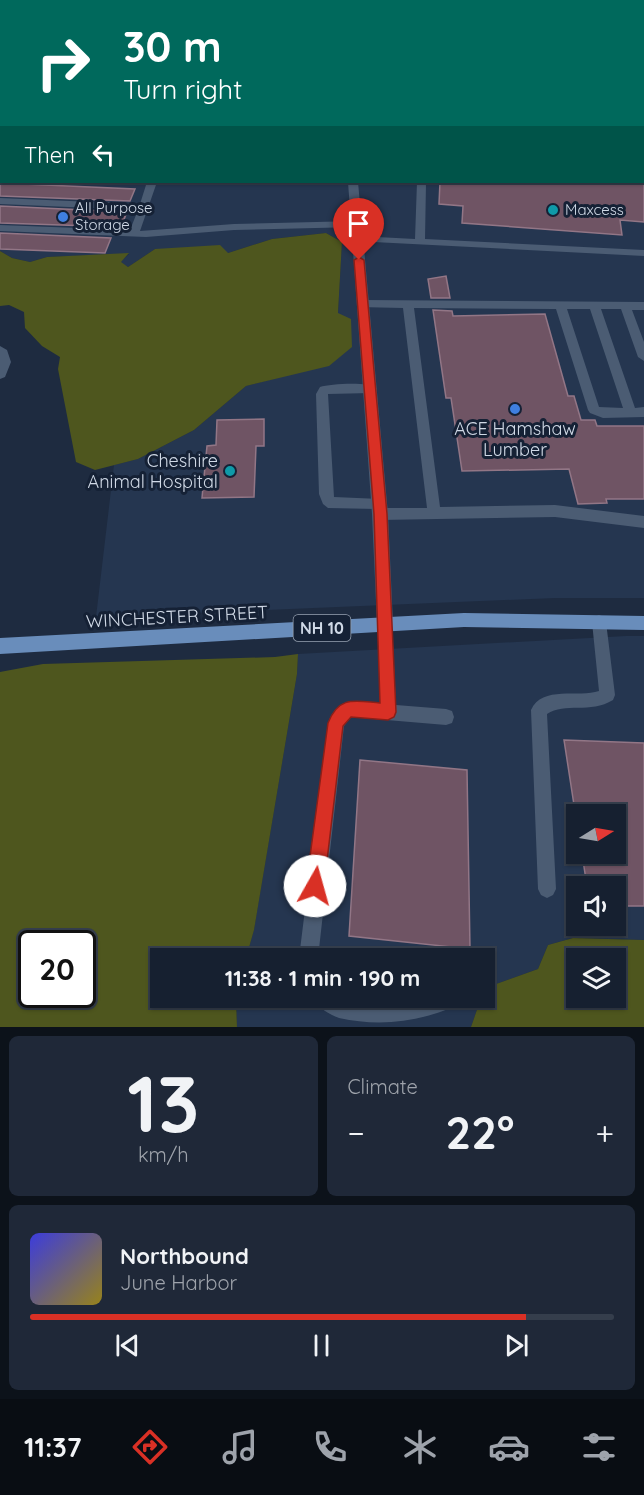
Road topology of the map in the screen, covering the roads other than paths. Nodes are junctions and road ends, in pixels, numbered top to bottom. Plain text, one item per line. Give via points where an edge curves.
1 (152, 183) edge
2 (353, 183) edge
3 (421, 183) edge
4 (0, 201) edge
5 (143, 207) junction
6 (357, 224) junction
7 (0, 228) edge
8 (134, 234) junction
9 (358, 239) junction
10 (420, 242) junction
11 (644, 253) edge
12 (362, 304) junction
13 (408, 304) junction
14 (561, 306) junction
15 (594, 306) junction
16 (625, 306) junction
17 (644, 306) edge
18 (0, 350) edge
19 (644, 357) edge
20 (0, 374) edge
21 (371, 389) junction
22 (630, 412) junction
23 (644, 412) edge
24 (380, 509) junction
25 (434, 514) junction
26 (644, 522) edge
27 (599, 622) junction
28 (644, 623) edge
29 (385, 624) junction
30 (0, 646) edge
31 (388, 712) junction
32 (446, 717) dead end
33 (547, 889) dead end
34 (309, 948) edge
35 (339, 1008) edge
36 (431, 1008) edge

1 - 5 lane
2 - 6 street
3 - 10 lane
4 - 5 lane
5 - 8 lane
6 - 8 lane
6 - 9 street
7 - 8 lane
9 - 10 lane
9 - 12 street
10 - 11 lane
12 - 13 lane
12 - 21 street
13 - 14 lane
13 - 25 lane
14 - 15 lane
14 - 22 lane via 594,410
15 - 16 lane
15 - 22 lane
16 - 17 lane
16 - 19 lane
18 - 20 street via 5,359
21 - 24 street
21 - 24 lane via 330,389 322,394 326,494 333,504
22 - 23 lane
24 - 25 lane
24 - 29 street
25 - 26 lane via 555,511
27 - 28 main road, WINCHESTER STREET / NH 10
27 - 29 main road, WINCHESTER STREET / NH 10 via 464,620
27 - 33 lane via 607,695 598,700 553,701 539,710
29 - 30 main road, WINCHESTER STREET / NH 10
29 - 31 lane
31 - 32 lane
31 - 34 lane via 347,709 336,723
35 - 36 lane via 376,1021

